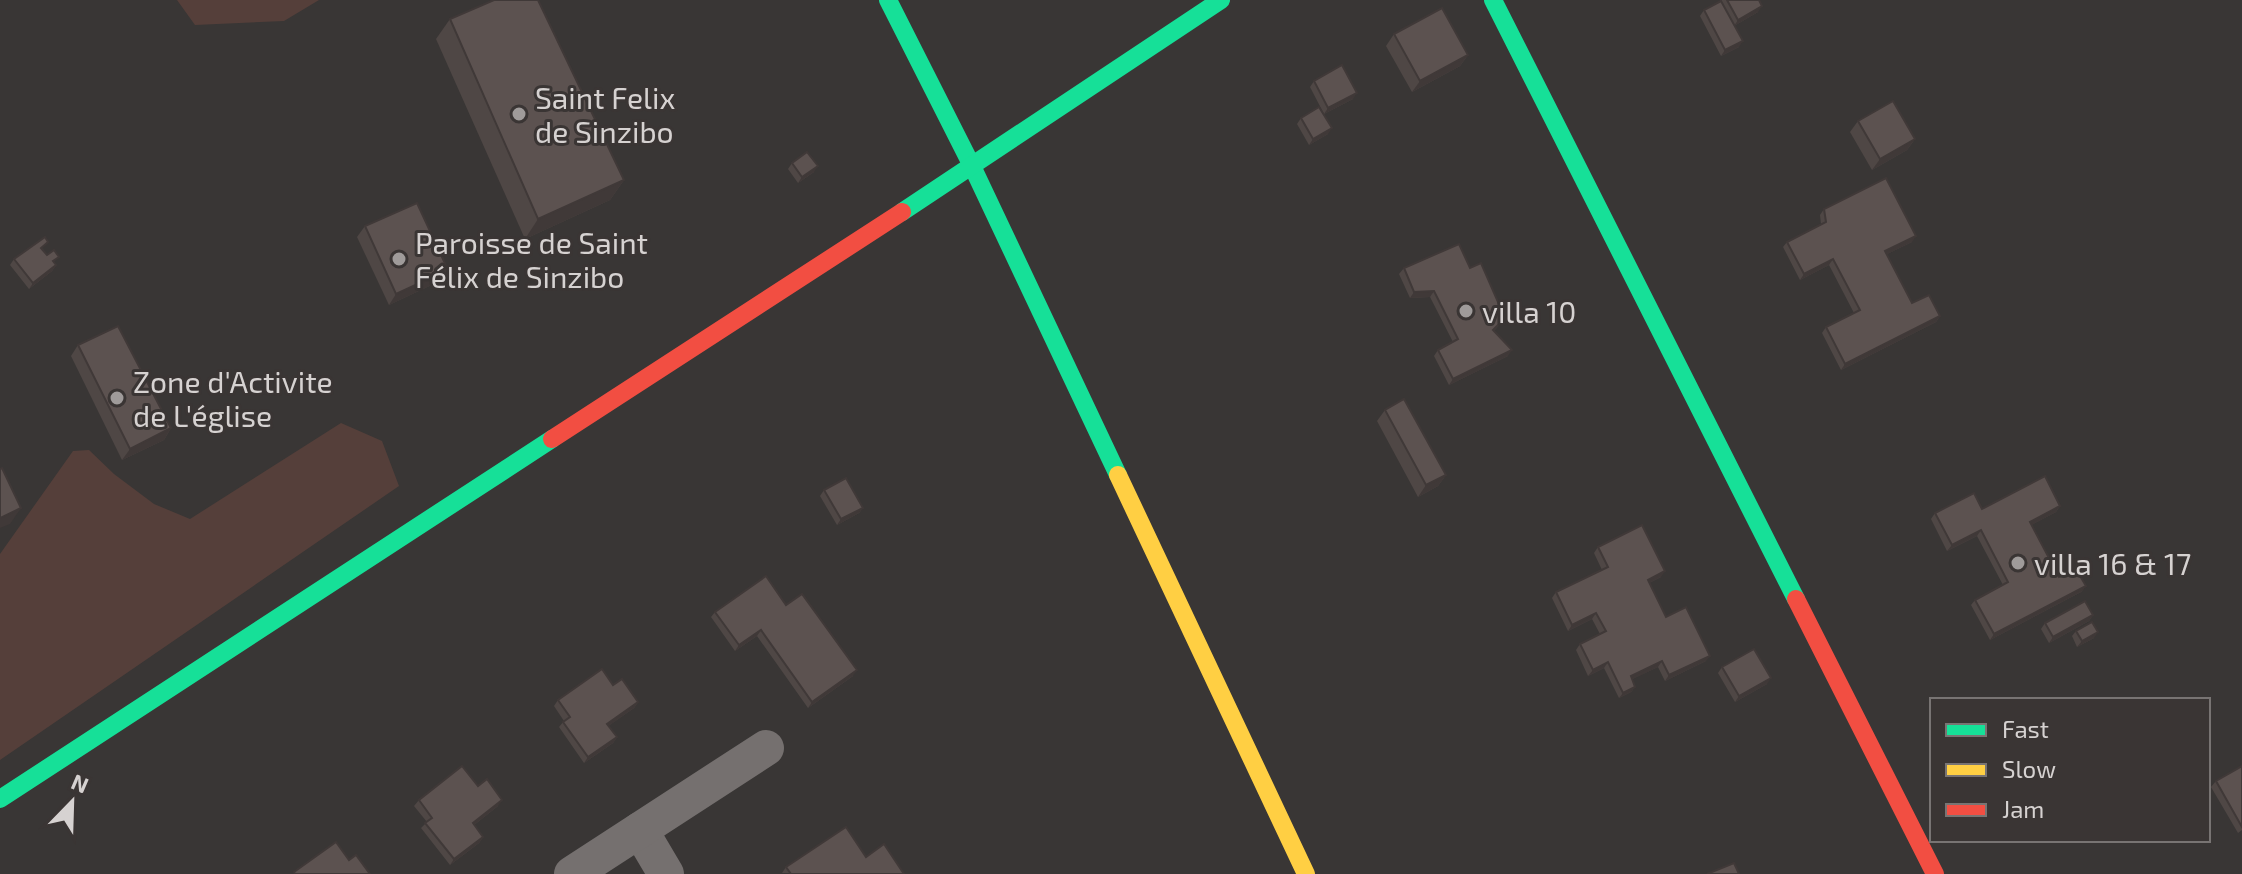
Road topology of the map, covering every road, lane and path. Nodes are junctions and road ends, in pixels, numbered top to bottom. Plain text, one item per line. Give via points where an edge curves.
1 (888, 0) edge
2 (1221, 0) edge
3 (1493, 0) edge
4 (972, 166) junction
5 (766, 748) dead end
6 (0, 799) edge
7 (640, 830) junction
8 (572, 874) edge
9 (666, 874) edge
10 (1306, 874) edge
11 (1935, 874) edge

1 - 4 street
2 - 4 street
3 - 11 street
4 - 6 street
4 - 10 street
5 - 7 street
7 - 8 street
7 - 9 street

